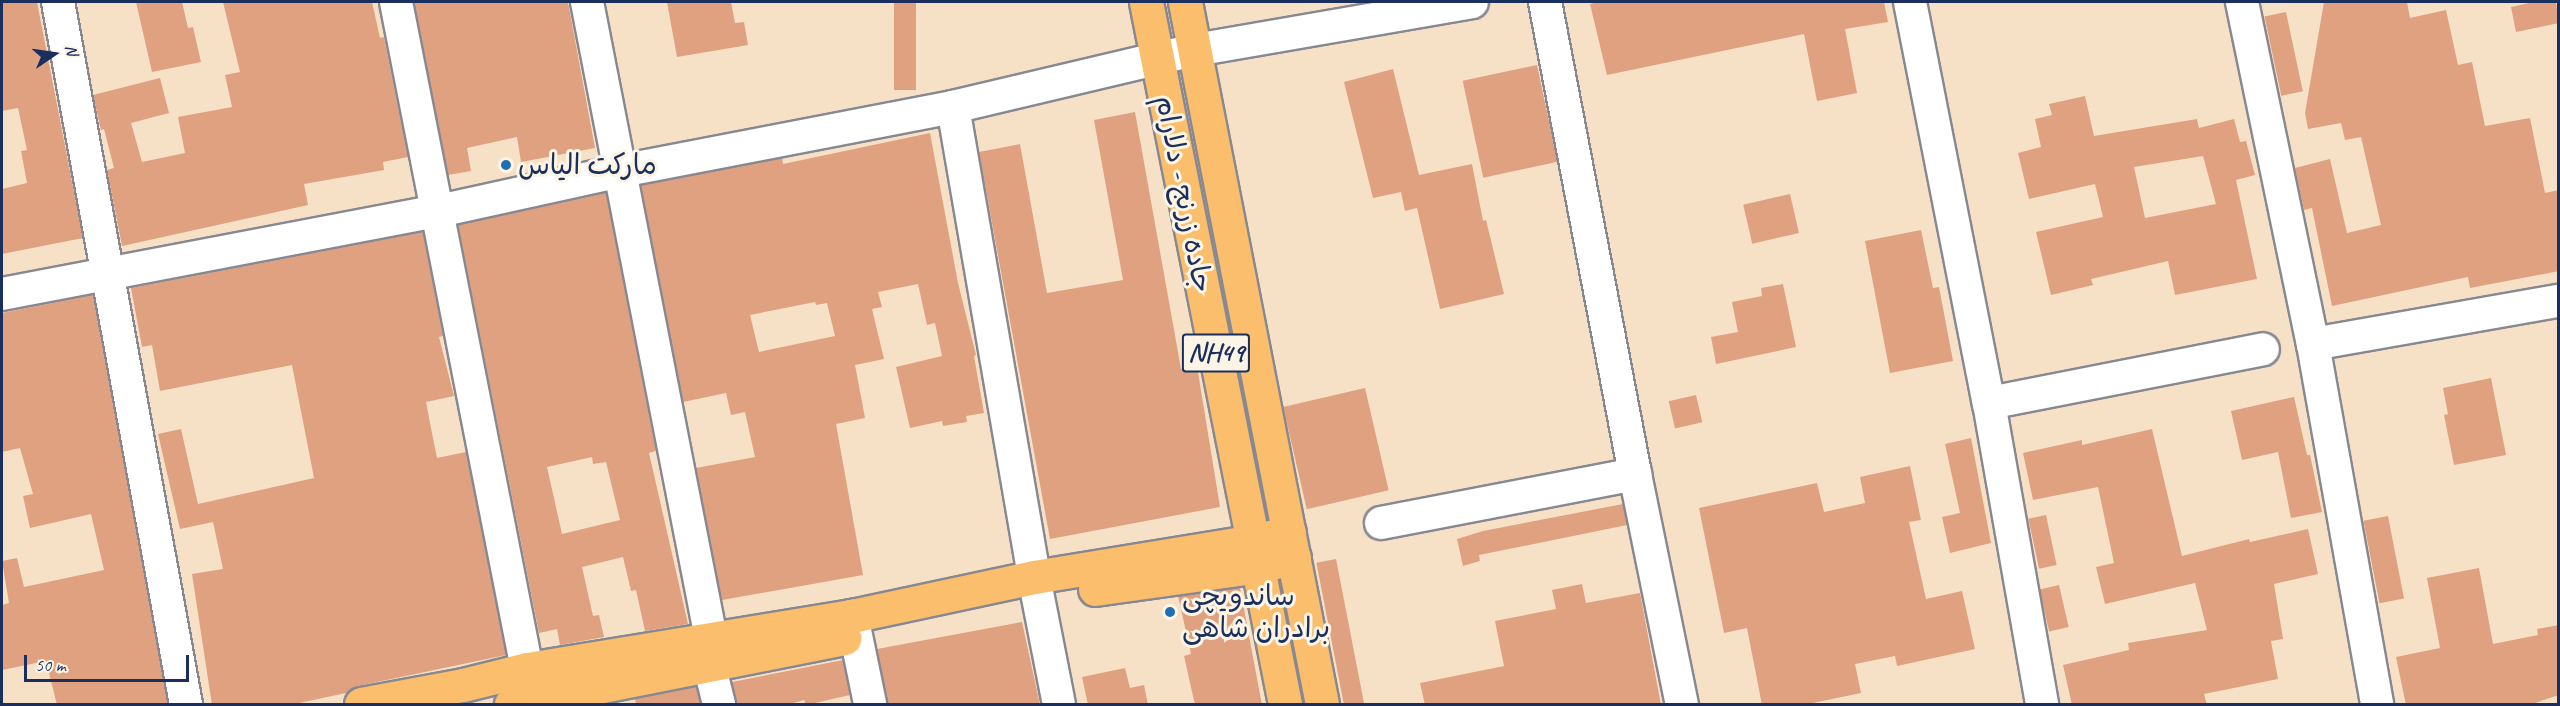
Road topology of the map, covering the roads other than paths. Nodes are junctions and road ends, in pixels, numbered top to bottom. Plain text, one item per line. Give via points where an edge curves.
1 (58, 2) edge
2 (396, 2) edge
3 (587, 2) edge
4 (1146, 2) edge
5 (1185, 2) edge
6 (1472, 2) edge
7 (1545, 2) edge
8 (1910, 2) edge
9 (2242, 2) edge
10 (1195, 50) junction
11 (1157, 58) junction
12 (953, 107) junction
13 (621, 171) junction
14 (439, 212) junction
15 (106, 276) junction
16 (2, 294) edge
17 (2559, 301) edge
18 (2313, 344) junction
19 (2263, 349) dead end
20 (1989, 403) junction
21 (1635, 474) junction
22 (1381, 524) dead end
23 (1291, 545) junction
24 (1256, 553) junction
25 (1036, 587) junction
26 (854, 626) junction
27 (712, 651) junction
28 (527, 669) junction
29 (528, 703) edge
30 (186, 705) edge
31 (361, 705) edge
32 (719, 705) edge
33 (870, 705) edge
34 (1059, 705) edge
35 (1285, 705) edge
36 (1322, 705) edge
37 (1682, 705) edge
38 (2042, 705) edge
39 (2377, 705) edge

1 - 15 street
2 - 14 street
3 - 13 street
4 - 11 main road, جاده زرنج - دلارام / NH49
5 - 10 main road, جاده زرنج - دلارام / NH49
6 - 10 street
7 - 21 street
8 - 20 street
9 - 18 street
10 - 11 street
10 - 23 main road, جاده زرنج - دلارام / NH49
11 - 12 street
11 - 24 main road, جاده زرنج - دلارام / NH49
12 - 13 street
12 - 25 street
13 - 14 street
13 - 27 street
14 - 15 street
14 - 28 street
15 - 16 street
15 - 30 street
17 - 18 street
18 - 39 street
19 - 20 street
20 - 38 street
21 - 22 street
21 - 37 street
23 - 24 main road
23 - 36 main road, جاده زرنج - دلارام / NH49
24 - 25 main road
24 - 35 main road, جاده زرنج - دلارام / NH49
25 - 26 main road
25 - 34 street
26 - 27 main road
26 - 33 street
27 - 28 main road
27 - 29 main road
27 - 32 street
28 - 29 street
28 - 31 main road

